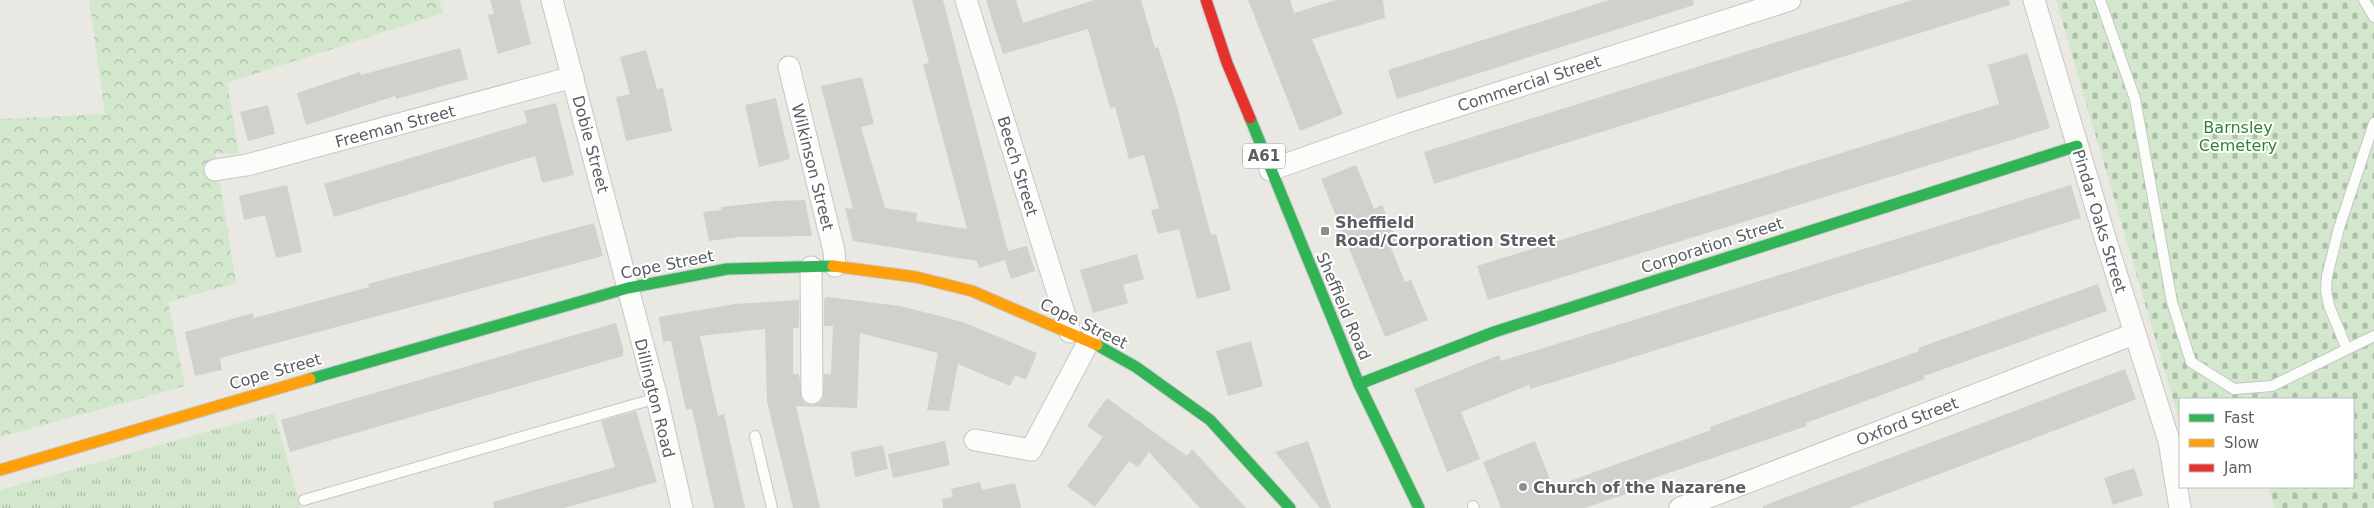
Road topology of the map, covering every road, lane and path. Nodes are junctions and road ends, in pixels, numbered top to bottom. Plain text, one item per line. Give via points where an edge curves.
1 (552, 0) edge
2 (966, 0) edge
3 (1206, 0) edge
4 (1790, 0) edge
5 (2034, 0) edge
6 (2100, 0) edge
7 (2364, 0) edge
8 (2374, 17) edge
9 (789, 68) dead end
10 (573, 77) junction
11 (2374, 123) edge
12 (2077, 146) junction
13 (215, 170) dead end
14 (1270, 170) junction
15 (835, 266) junction
16 (811, 267) junction
17 (628, 288) junction
18 (2134, 334) junction
19 (1079, 336) junction
20 (2374, 336) edge
21 (2347, 349) junction
22 (1359, 384) junction
23 (812, 393) dead end
24 (657, 398) junction
25 (755, 436) dead end
26 (975, 440) dead end
27 (0, 470) edge
28 (304, 500) dead end
29 (1417, 507) edge
30 (682, 508) edge
31 (772, 508) edge
32 (1290, 508) edge
33 (1680, 508) edge
34 (2180, 508) edge

1 - 10 street, Dobie Street
2 - 19 street, Beech Street
3 - 14 main road, Sheffield Road / A61 via 1227,63
4 - 14 street, Commercial Street via 1413,120
5 - 12 street, Pindar Oaks Street
6 - 21 lane via 2135,98 2172,302 2191,362 2234,390 2272,386
7 - 8 lane
9 - 15 street, Wilkinson Street
10 - 13 street, Freeman Street via 247,165
10 - 17 street, Dobie Street
11 - 21 lane via 2339,228 2326,291 2328,306
12 - 18 street, Pindar Oaks Street
12 - 22 main road, Corporation Street via 1494,332
14 - 22 main road, Sheffield Road / A61
15 - 16 main road, Cope Street
15 - 19 main road, Cope Street via 916,277 972,291
16 - 17 main road, Cope Street via 726,269
16 - 23 street
17 - 24 street, Dillington Road
17 - 27 main road, Cope Street via 183,414
18 - 33 street, Oxford Street
18 - 34 street, Pindar Oaks Street via 2169,441
19 - 26 street via 1032,450
19 - 32 main road, Cope Street via 1136,367 1210,420
20 - 21 lane
22 - 29 main road, Sheffield Road / A61
24 - 28 lane
24 - 30 street, Dillington Road
25 - 31 lane

